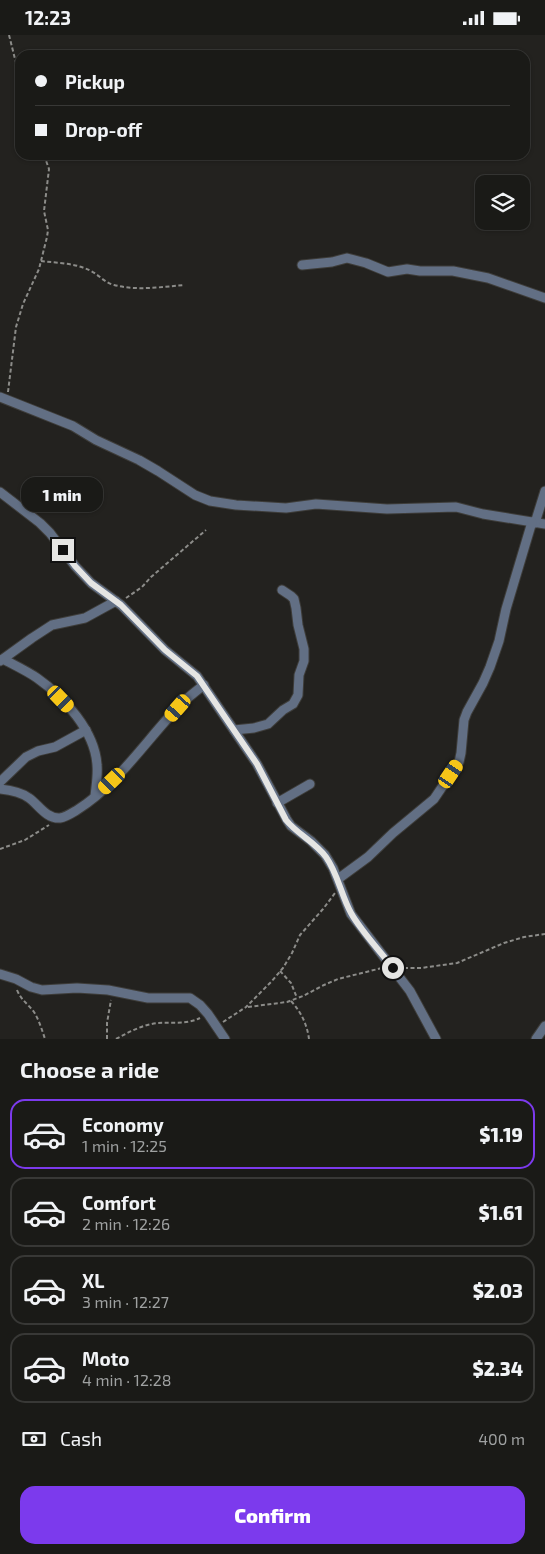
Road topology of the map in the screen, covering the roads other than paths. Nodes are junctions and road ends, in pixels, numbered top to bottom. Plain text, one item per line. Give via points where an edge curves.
1 (302, 265) dead end
2 (545, 298) edge
3 (4, 399) edge
4 (545, 491) edge
5 (0, 492) edge
6 (534, 522) junction
7 (545, 524) edge
8 (282, 590) dead end
9 (117, 602) junction
10 (1, 660) edge
11 (204, 685) junction
12 (86, 730) junction
13 (234, 730) junction
14 (0, 782) edge
15 (310, 784) dead end
16 (0, 789) edge
17 (95, 796) junction
18 (277, 803) junction
19 (339, 882) junction
20 (0, 974) edge
21 (545, 1026) edge
22 (225, 1039) edge
23 (436, 1039) edge
24 (536, 1039) edge

1 - 2 street via 348,258 388,272 407,269 453,271 488,278
3 - 6 street via 73,426 210,501 278,508 316,504 395,509 456,507
4 - 6 street
5 - 9 street via 40,523 91,583
6 - 7 street
6 - 19 street via 490,667 464,720 459,763 434,799
8 - 13 street via 294,599 304,649 298,695 293,704 263,726
9 - 10 street via 85,618 52,625
9 - 11 street
10 - 12 street via 37,678 76,715
11 - 13 street
11 - 17 street via 184,701
12 - 14 street via 55,747 26,757
12 - 17 street via 97,764
13 - 18 street via 257,764
15 - 18 street
16 - 17 street via 29,797 41,810 58,818
18 - 19 street via 291,825 325,855
19 - 23 street via 351,913 410,991
20 - 22 street via 42,990 77,988 148,998 190,998 208,1014
21 - 24 street

